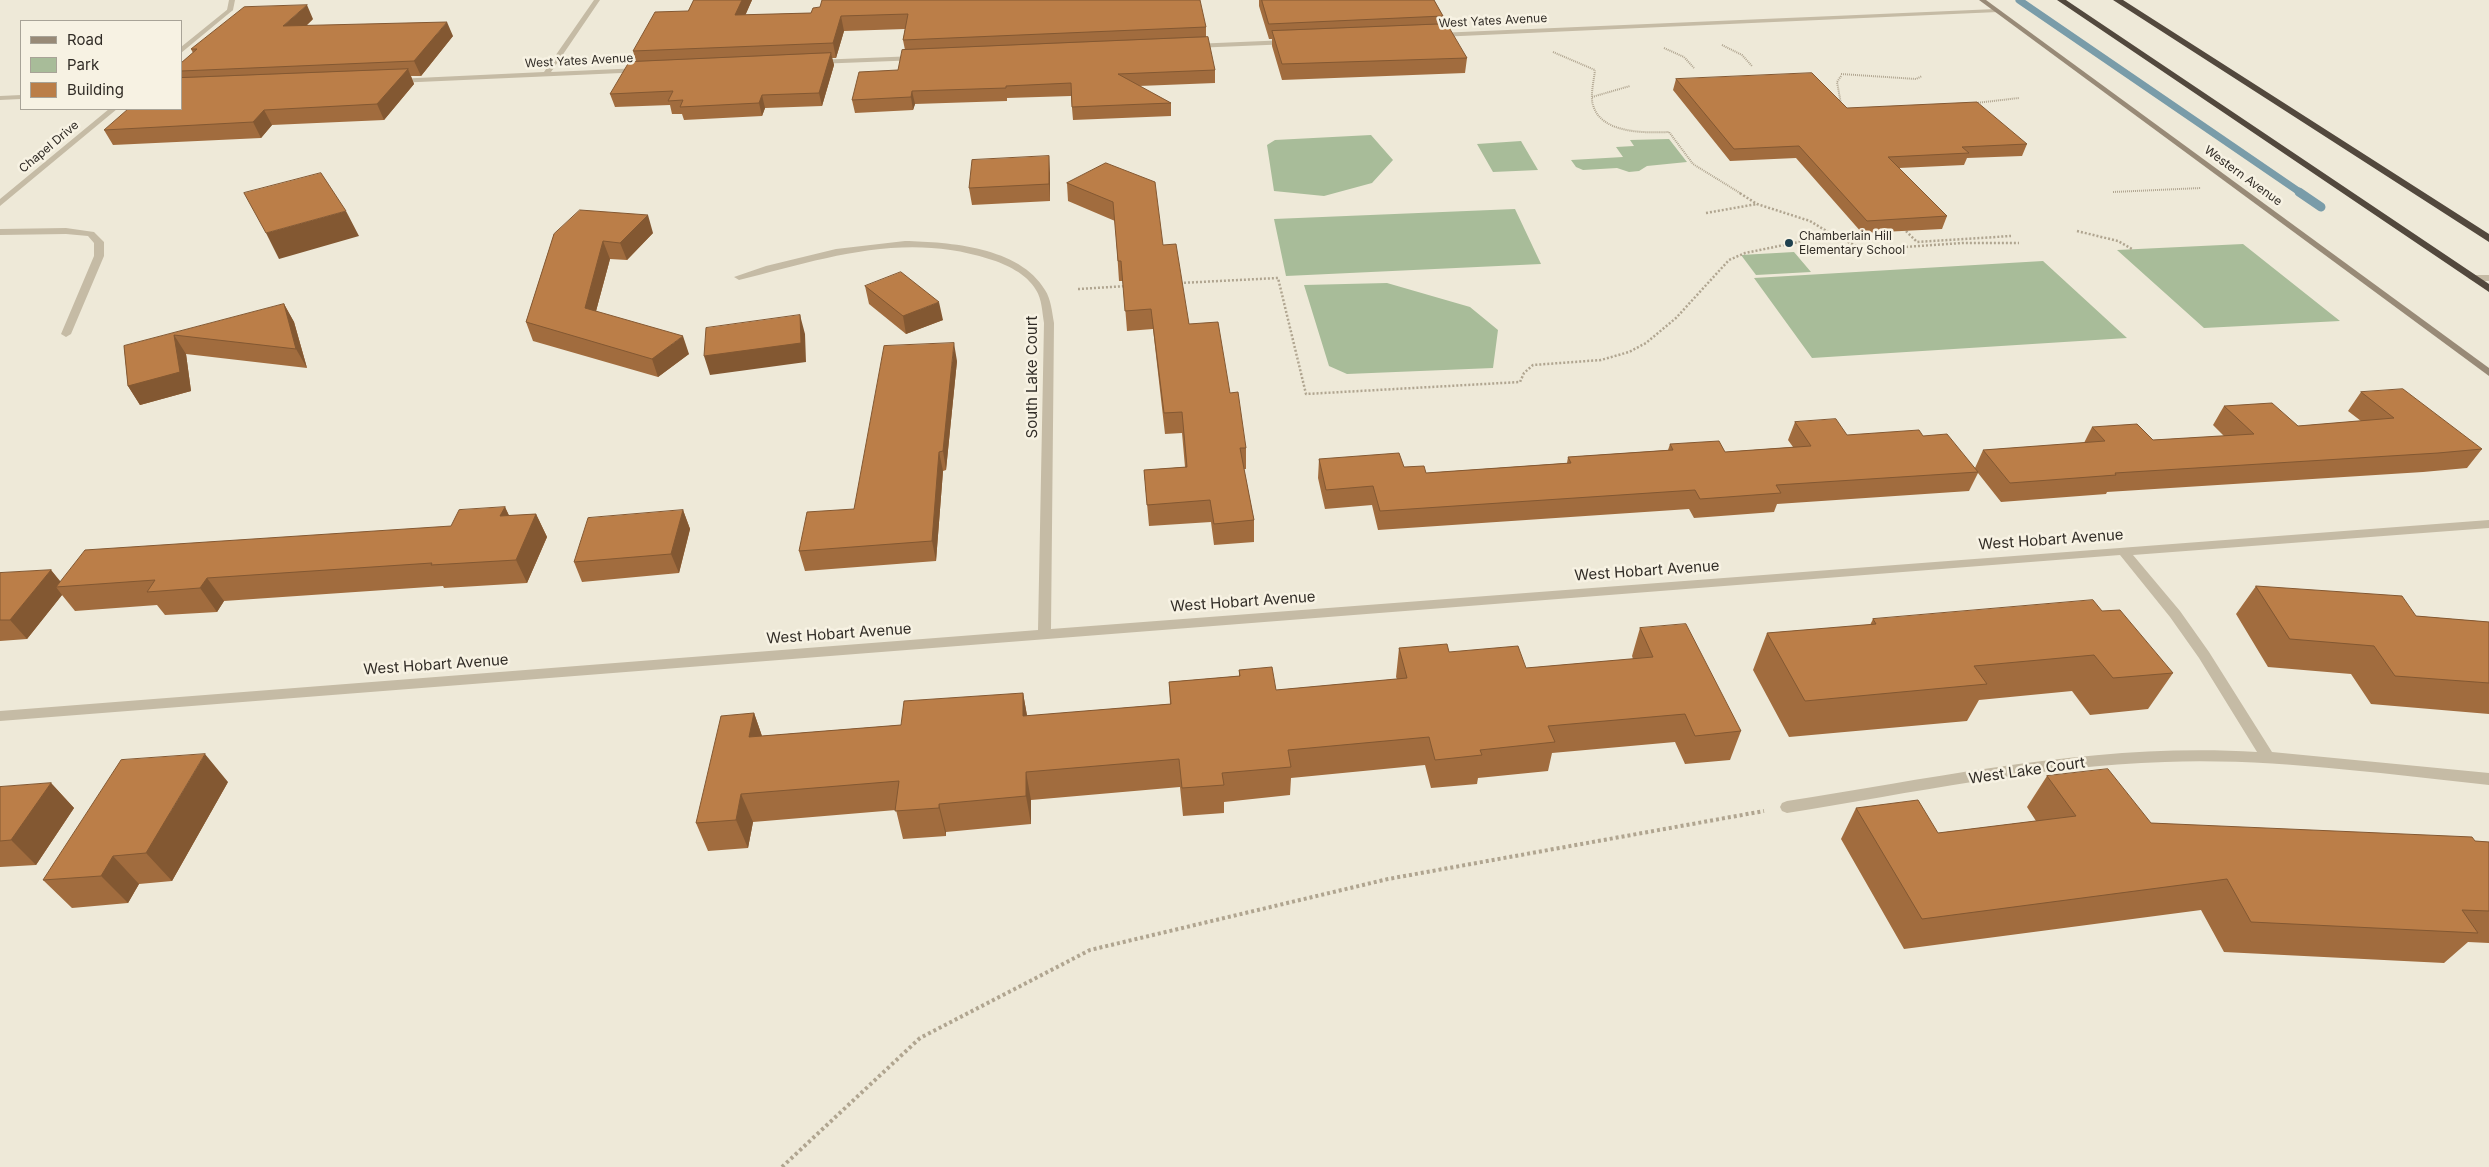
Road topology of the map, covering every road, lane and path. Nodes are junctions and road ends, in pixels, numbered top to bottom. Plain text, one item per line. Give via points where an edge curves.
1 (232, 0) edge
2 (597, 0) edge
3 (1982, 0) edge
4 (2062, 0) edge
5 (2117, 0) edge
6 (1996, 11) junction
7 (1429, 35) edge
8 (1298, 41) edge
9 (1722, 45) dead end
10 (1181, 46) edge
11 (1664, 48) dead end
12 (1546, 49) dead end
13 (182, 50) edge
14 (929, 57) edge
15 (804, 62) edge
16 (1752, 66) dead end
17 (1694, 68) dead end
18 (646, 70) edge
19 (546, 74) junction
20 (1922, 76) dead end
21 (388, 81) edge
22 (1630, 86) dead end
23 (20, 97) edge
24 (1592, 97) junction
25 (0, 98) edge
26 (2019, 98) dead end
27 (1841, 104) edge
28 (1972, 104) edge
29 (112, 110) edge
30 (2206, 188) dead end
31 (2112, 192) dead end
32 (0, 204) edge
33 (1757, 204) junction
34 (1706, 213) dead end
35 (1906, 231) edge
36 (2077, 231) dead end
37 (0, 232) edge
38 (1833, 235) junction
39 (2011, 236) dead end
40 (2489, 239) edge
41 (2019, 243) dead end
42 (2132, 249) dead end
43 (739, 277) dead end
44 (2473, 278) junction
45 (2489, 278) edge
46 (1173, 284) edge
47 (1135, 286) edge
48 (1078, 289) dead end
49 (2489, 289) edge
50 (66, 334) dead end
51 (2489, 373) edge
52 (2489, 524) edge
53 (2124, 551) junction
54 (1044, 634) junction
55 (0, 716) edge
56 (2268, 758) junction
57 (2489, 779) edge
58 (1787, 807) joint
59 (782, 1167) edge

1 - 13 street via 230,10
2 - 19 street
3 - 6 street, Western Avenue
4 - 44 highway
5 - 40 highway
6 - 7 street, West Yates Avenue
6 - 51 street, Western Avenue
8 - 10 street
9 - 16 path via 1742,55
11 - 17 path via 1684,57
12 - 24 path via 1595,70
14 - 15 street
18 - 19 street, West Yates Avenue
19 - 21 street, West Yates Avenue
20 - 27 path via 1916,79 1841,75 1837,82
22 - 24 path
23 - 25 street
24 - 33 path via 1592,104 1602,119 1649,133 1670,132 1693,164
26 - 28 path
29 - 32 street, Chapel Drive
30 - 31 path
33 - 34 path
33 - 38 path via 1810,221
35 - 39 path via 1917,242
36 - 42 path via 2118,241
37 - 50 street via 66,231 91,234 99,242 99,256
38 - 41 path via 1861,248 1876,249
38 - 46 path via 1745,253 1729,260 1659,336 1609,358 1533,365 1520,382 1306,394 1278,278
43 - 54 street, South Lake Court via 835,252 928,245 965,249 990,256 1012,264 1034,281 1045,301 1049,323
44 - 45 street
44 - 49 highway
47 - 48 path
52 - 53 street, West Hobart Avenue
53 - 54 street, West Hobart Avenue
53 - 56 street via 2204,655
54 - 55 street, West Hobart Avenue
56 - 57 street, West Lake Court
56 - 58 street, West Lake Court via 2199,756 2106,760
58 - 59 path via 1388,879 1090,950 920,1038

